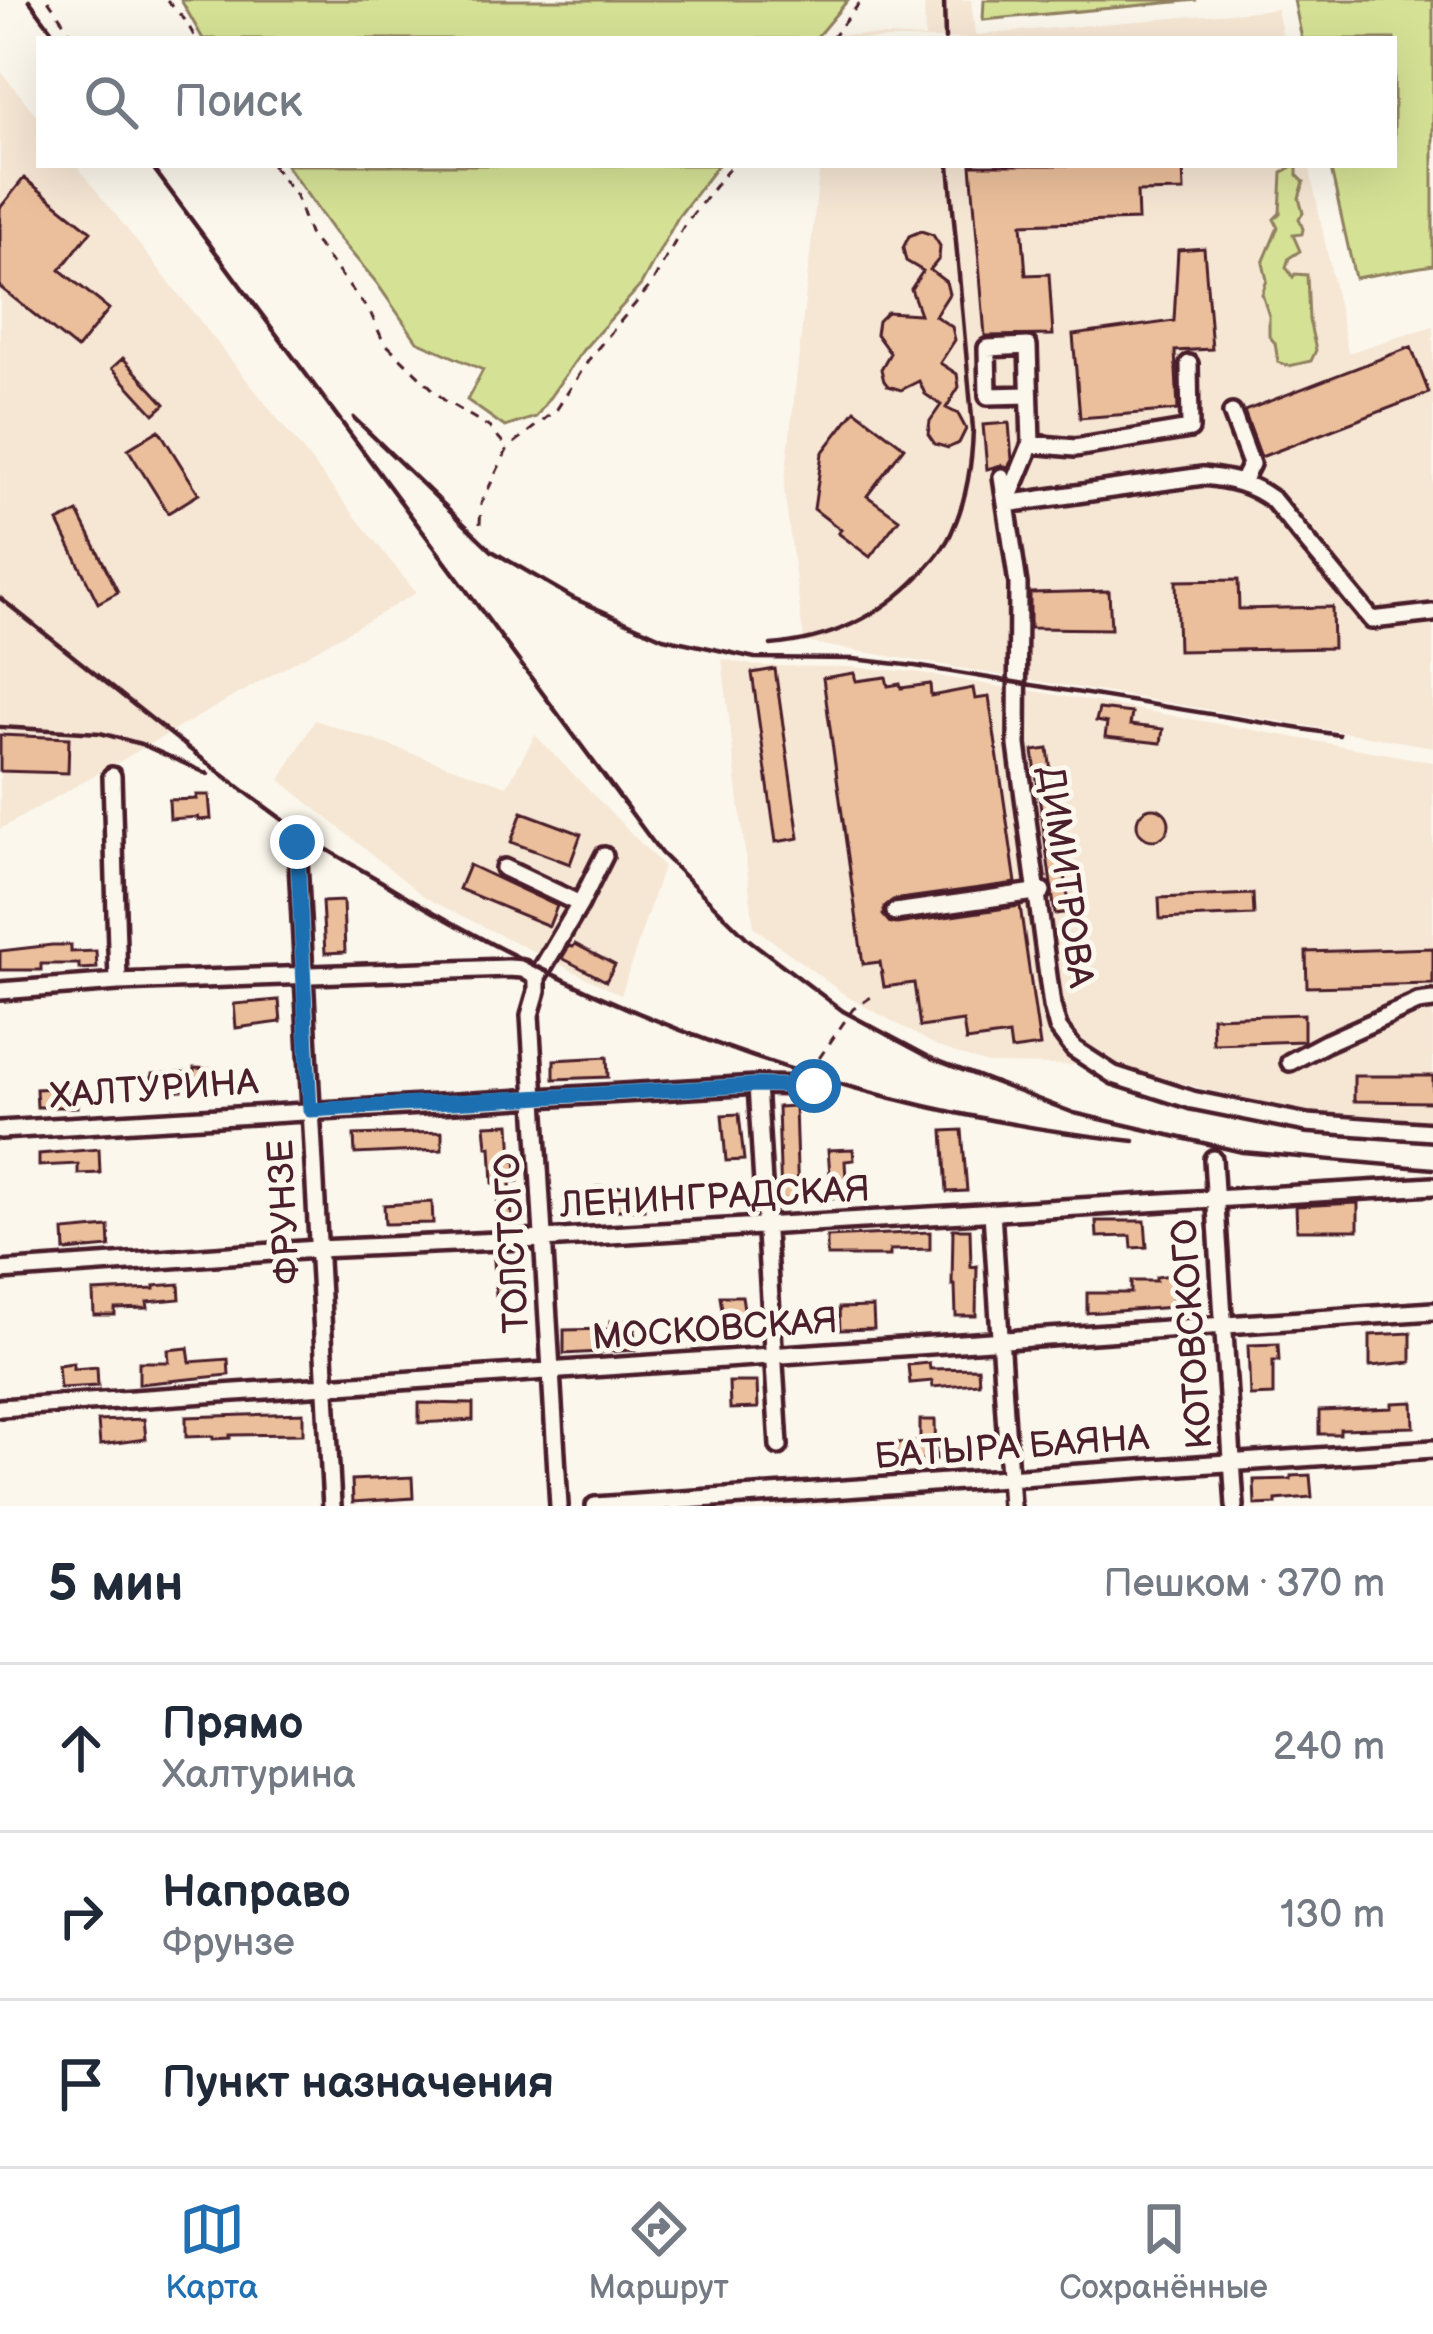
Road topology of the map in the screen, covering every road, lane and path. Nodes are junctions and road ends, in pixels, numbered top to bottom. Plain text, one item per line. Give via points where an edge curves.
1 (48, 0) edge
2 (166, 0) edge
3 (862, 0) edge
4 (73, 36) edge
5 (194, 36) edge
6 (833, 36) edge
7 (274, 168) edge
8 (730, 168) edge
9 (1189, 364) dead end
10 (1029, 395) dead end
11 (1232, 413) dead end
12 (1030, 444) junction
13 (508, 448) junction
14 (1002, 477) dead end
15 (1242, 482) junction
16 (1006, 504) junction
17 (480, 524) dead end
18 (1433, 613) edge
19 (112, 776) dead end
20 (297, 842) dead end
21 (604, 856) dead end
22 (504, 868) dead end
23 (1041, 891) junction
24 (580, 904) junction
25 (895, 912) dead end
26 (302, 976) junction
27 (537, 977) junction
28 (118, 982) junction
29 (0, 991) edge
30 (877, 993) dead end
31 (1433, 1000) edge
32 (1290, 1062) dead end
33 (757, 1085) junction
34 (807, 1085) joint
35 (534, 1097) junction
36 (310, 1110) junction
37 (0, 1130) edge
38 (1433, 1132) edge
39 (1213, 1159) dead end
40 (1433, 1186) edge
41 (1215, 1198) junction
42 (992, 1212) junction
43 (766, 1225) junction
44 (543, 1238) junction
45 (317, 1249) junction
46 (0, 1270) edge
47 (1433, 1311) edge
48 (1223, 1326) junction
49 (1000, 1341) junction
50 (774, 1356) junction
51 (551, 1372) junction
52 (324, 1388) junction
53 (0, 1408) edge
54 (779, 1446) dead end
55 (1433, 1449) edge
56 (1232, 1462) junction
57 (1010, 1478) junction
58 (783, 1500) edge
59 (332, 1506) edge
60 (559, 1506) edge
61 (595, 1506) edge
62 (1011, 1506) edge
63 (1234, 1506) edge

1 - 4 path
2 - 5 path
3 - 6 path
7 - 13 path via 382,341
8 - 13 path via 557,409
9 - 12 street via 1190,428 1075,448
10 - 12 street
11 - 15 street via 1251,464
12 - 16 street
13 - 17 path
14 - 16 street, ДИМИТРОВА
15 - 16 street via 1203,476
15 - 18 street via 1273,500 1372,620
16 - 23 street, ДИМИТРОВА via 1018,584 1017,745
19 - 28 street
20 - 26 street, ФРУНЗЕ
21 - 24 street
22 - 24 street
23 - 25 street
23 - 38 street, ДИМИТРОВА via 1058,1028 1092,1063 1192,1100 1307,1123
24 - 27 street
26 - 27 street via 514,968
26 - 28 street
26 - 36 street, ФРУНЗЕ
27 - 35 street, ТОЛСТОГО via 530,1015
28 - 29 street
30 - 34 path via 854,1009
31 - 32 street
33 - 34 street, ХАЛТУРИНА
33 - 35 street, ХАЛТУРИНА
33 - 43 street
35 - 36 street, ХАЛТУРИНА
35 - 44 street, ТОЛСТОГО
36 - 37 street, ХАЛТУРИНА
36 - 45 street, ФРУНЗЕ
39 - 41 street, КОТОВСКОГО
40 - 41 street, ЛЕНИНГРАДСКАЯ
41 - 42 street, ЛЕНИНГРАДСКАЯ
41 - 48 street, КОТОВСКОГО
42 - 43 street, ЛЕНИНГРАДСКАЯ
42 - 49 street
43 - 44 street, ЛЕНИНГРАДСКАЯ
43 - 50 street
44 - 45 street, ЛЕНИНГРАДСКАЯ
44 - 51 street, ТОЛСТОГО
45 - 46 street, ЛЕНИНГРАДСКАЯ
45 - 52 street, ФРУНЗЕ
47 - 48 street, МОСКОВСКАЯ
48 - 49 street, МОСКОВСКАЯ
48 - 56 street, КОТОВСКОГО
49 - 50 street, МОСКОВСКАЯ
49 - 57 street
50 - 51 street, МОСКОВСКАЯ
50 - 54 street
51 - 52 street, МОСКОВСКАЯ
51 - 60 street, ТОЛСТОГО
52 - 53 street, МОСКОВСКАЯ
52 - 59 street, ФРУНЗЕ
55 - 56 street, БАТЫРА БАЯНА
56 - 57 street, БАТЫРА БАЯНА
56 - 63 street, КОТОВСКОГО
57 - 58 street, БАТЫРА БАЯНА
57 - 62 street
58 - 61 street, БАТЫРА БАЯНА

